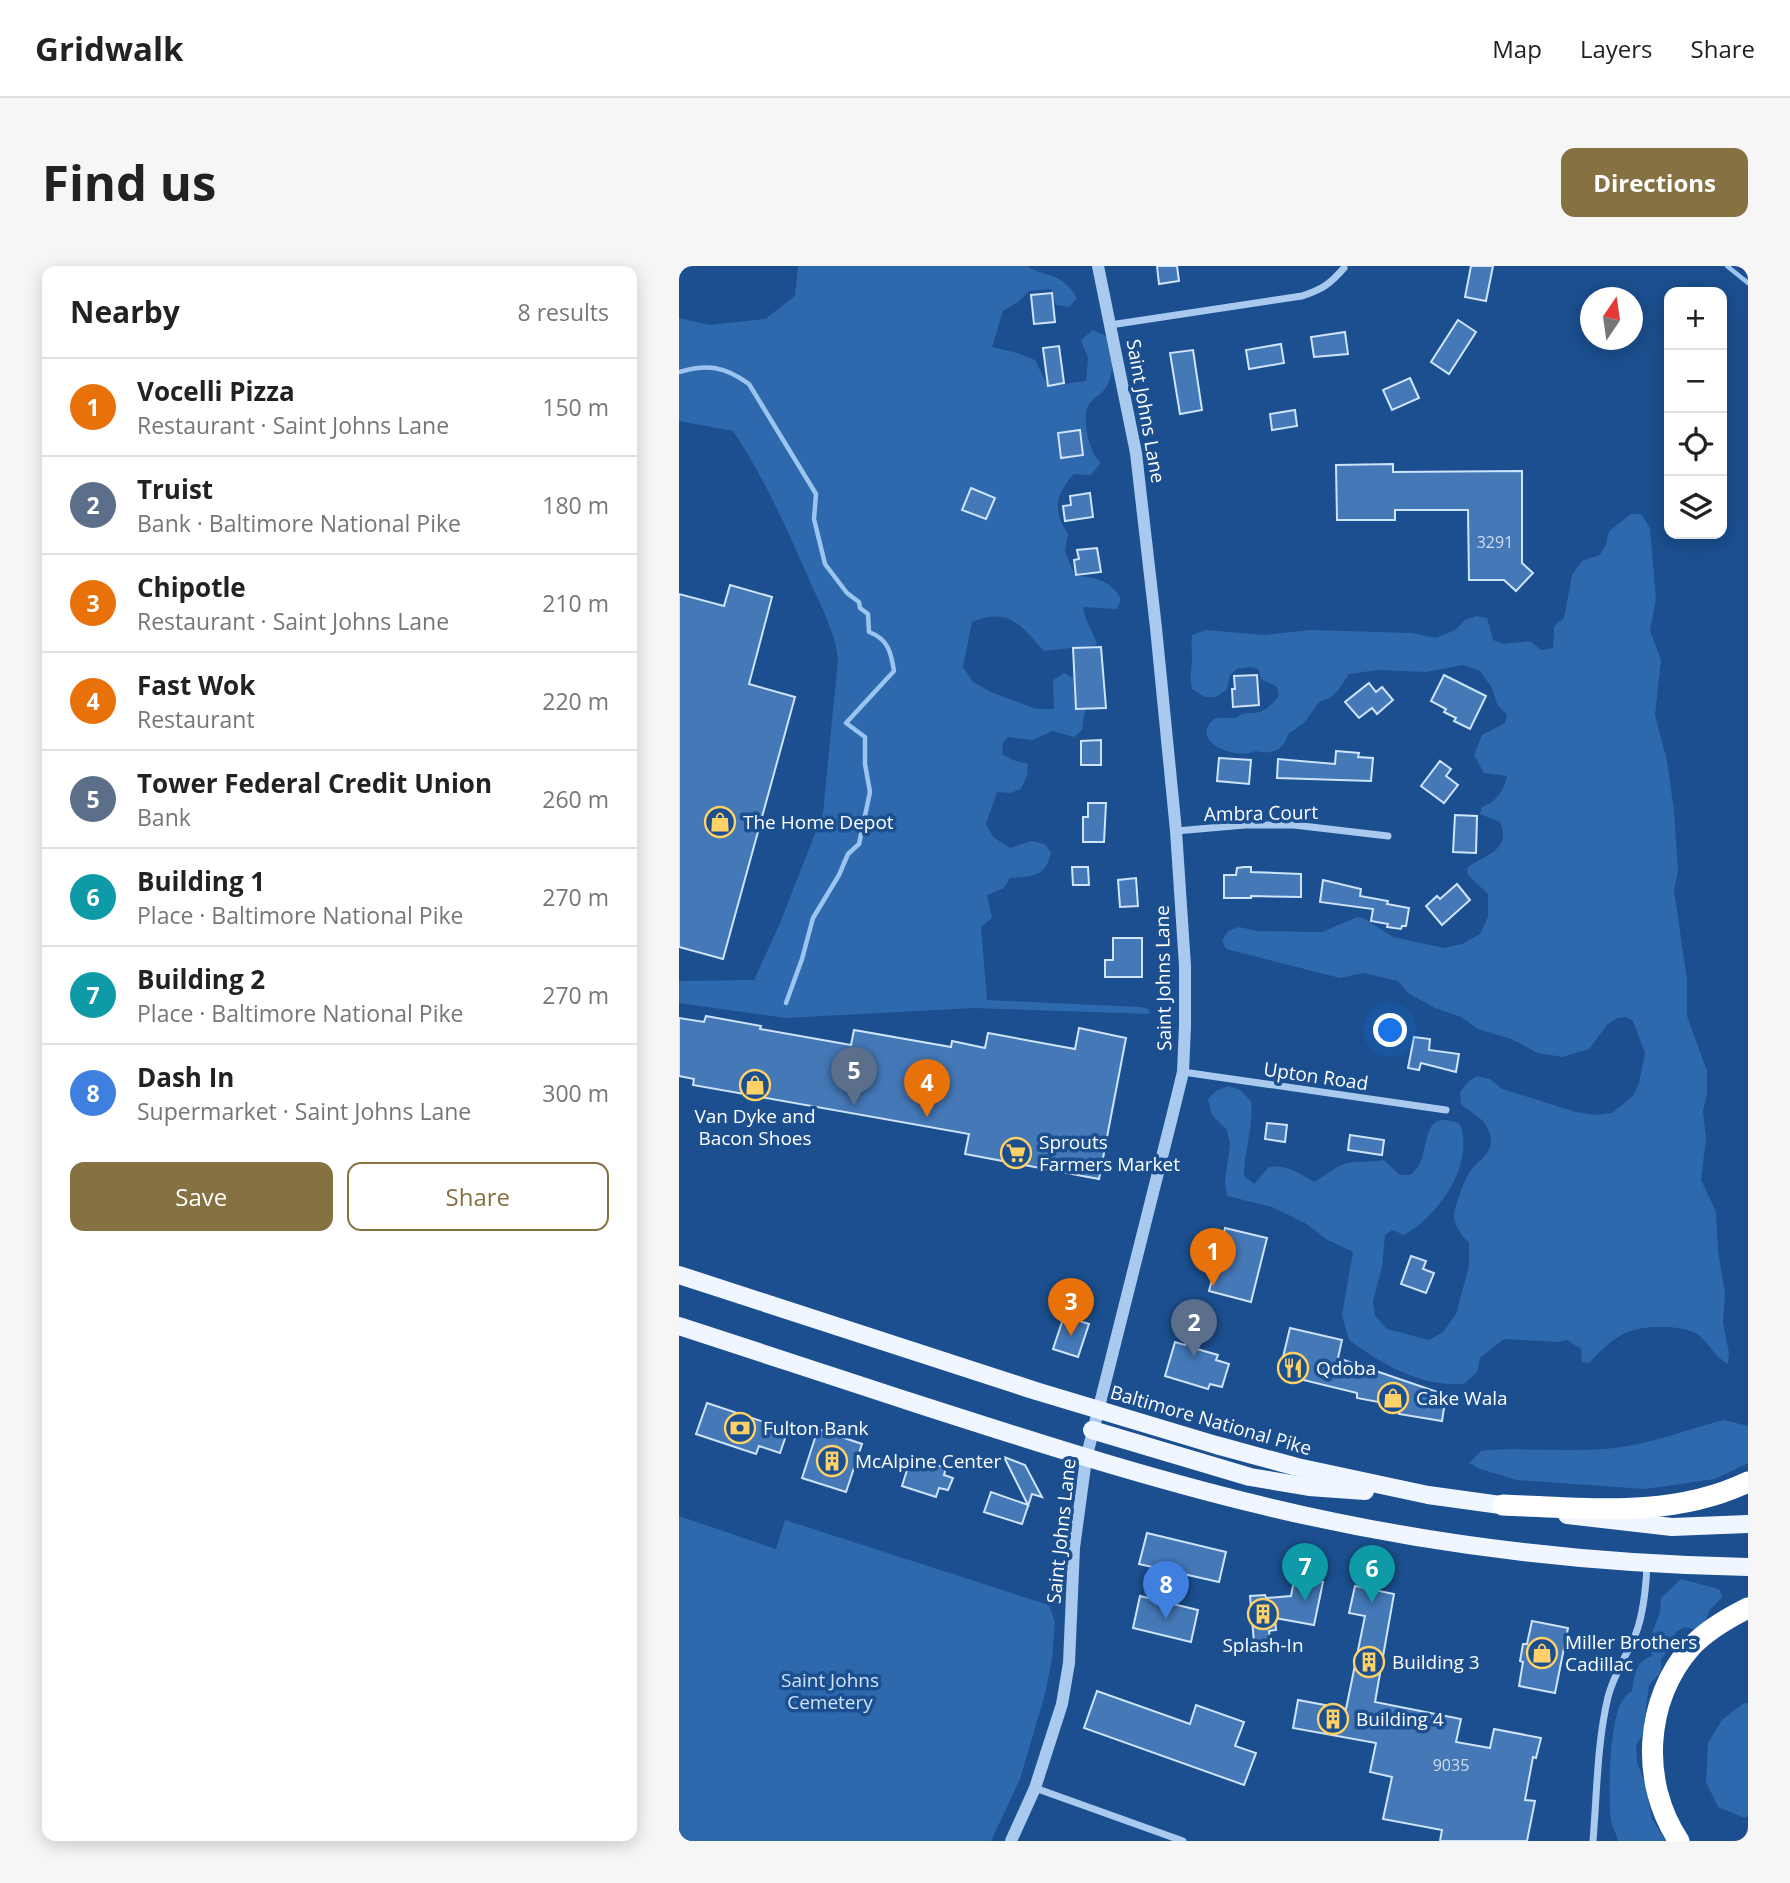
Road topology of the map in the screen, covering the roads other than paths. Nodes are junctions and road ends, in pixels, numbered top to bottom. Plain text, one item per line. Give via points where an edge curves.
1 (1098, 266) edge
2 (1344, 268) edge
3 (1110, 326) junction
4 (1176, 831) junction
5 (1388, 836) dead end
6 (1183, 1072) junction
7 (1445, 1111) dead end
8 (679, 1275) edge
9 (679, 1326) edge
10 (1097, 1410) junction
11 (1093, 1430) junction
12 (1086, 1459) junction
13 (1748, 1482) edge
14 (1428, 1495) junction
15 (1503, 1505) junction
16 (1748, 1524) edge
17 (1647, 1564) junction
18 (1748, 1567) edge
19 (1748, 1608) edge
20 (1035, 1788) junction
21 (1011, 1841) edge
22 (1182, 1841) edge
23 (1593, 1841) edge
24 (1679, 1841) edge

1 - 3 street, Saint Johns Lane
2 - 3 street via 1332,283 1302,296
3 - 4 street, Saint Johns Lane via 1143,506
4 - 5 street, Ambra Court via 1294,825
4 - 6 street, Saint Johns Lane via 1185,966
6 - 7 street, Upton Road
6 - 10 street, Saint Johns Lane
8 - 10 main road, Baltimore National Pike
9 - 12 main road
10 - 11 street, Saint Johns Lane
10 - 14 main road, Baltimore National Pike via 1297,1467
11 - 12 street, Saint Johns Lane
11 - 14 main road via 1261,1479 1309,1488
12 - 17 main road via 1262,1506 1374,1528 1501,1550
12 - 20 street, Saint Johns Lane via 1075,1548 1069,1663 1051,1745
13 - 15 highway via 1673,1505 1628,1509
14 - 15 main road, Baltimore National Pike
15 - 16 main road, Baltimore National Pike via 1672,1527
17 - 18 main road
17 - 23 street via 1641,1616 1617,1669 1602,1725
19 - 24 highway via 1691,1648 1673,1673 1655,1723 1651,1751 1659,1802
20 - 21 street, Saint Johns Lane
20 - 22 street

